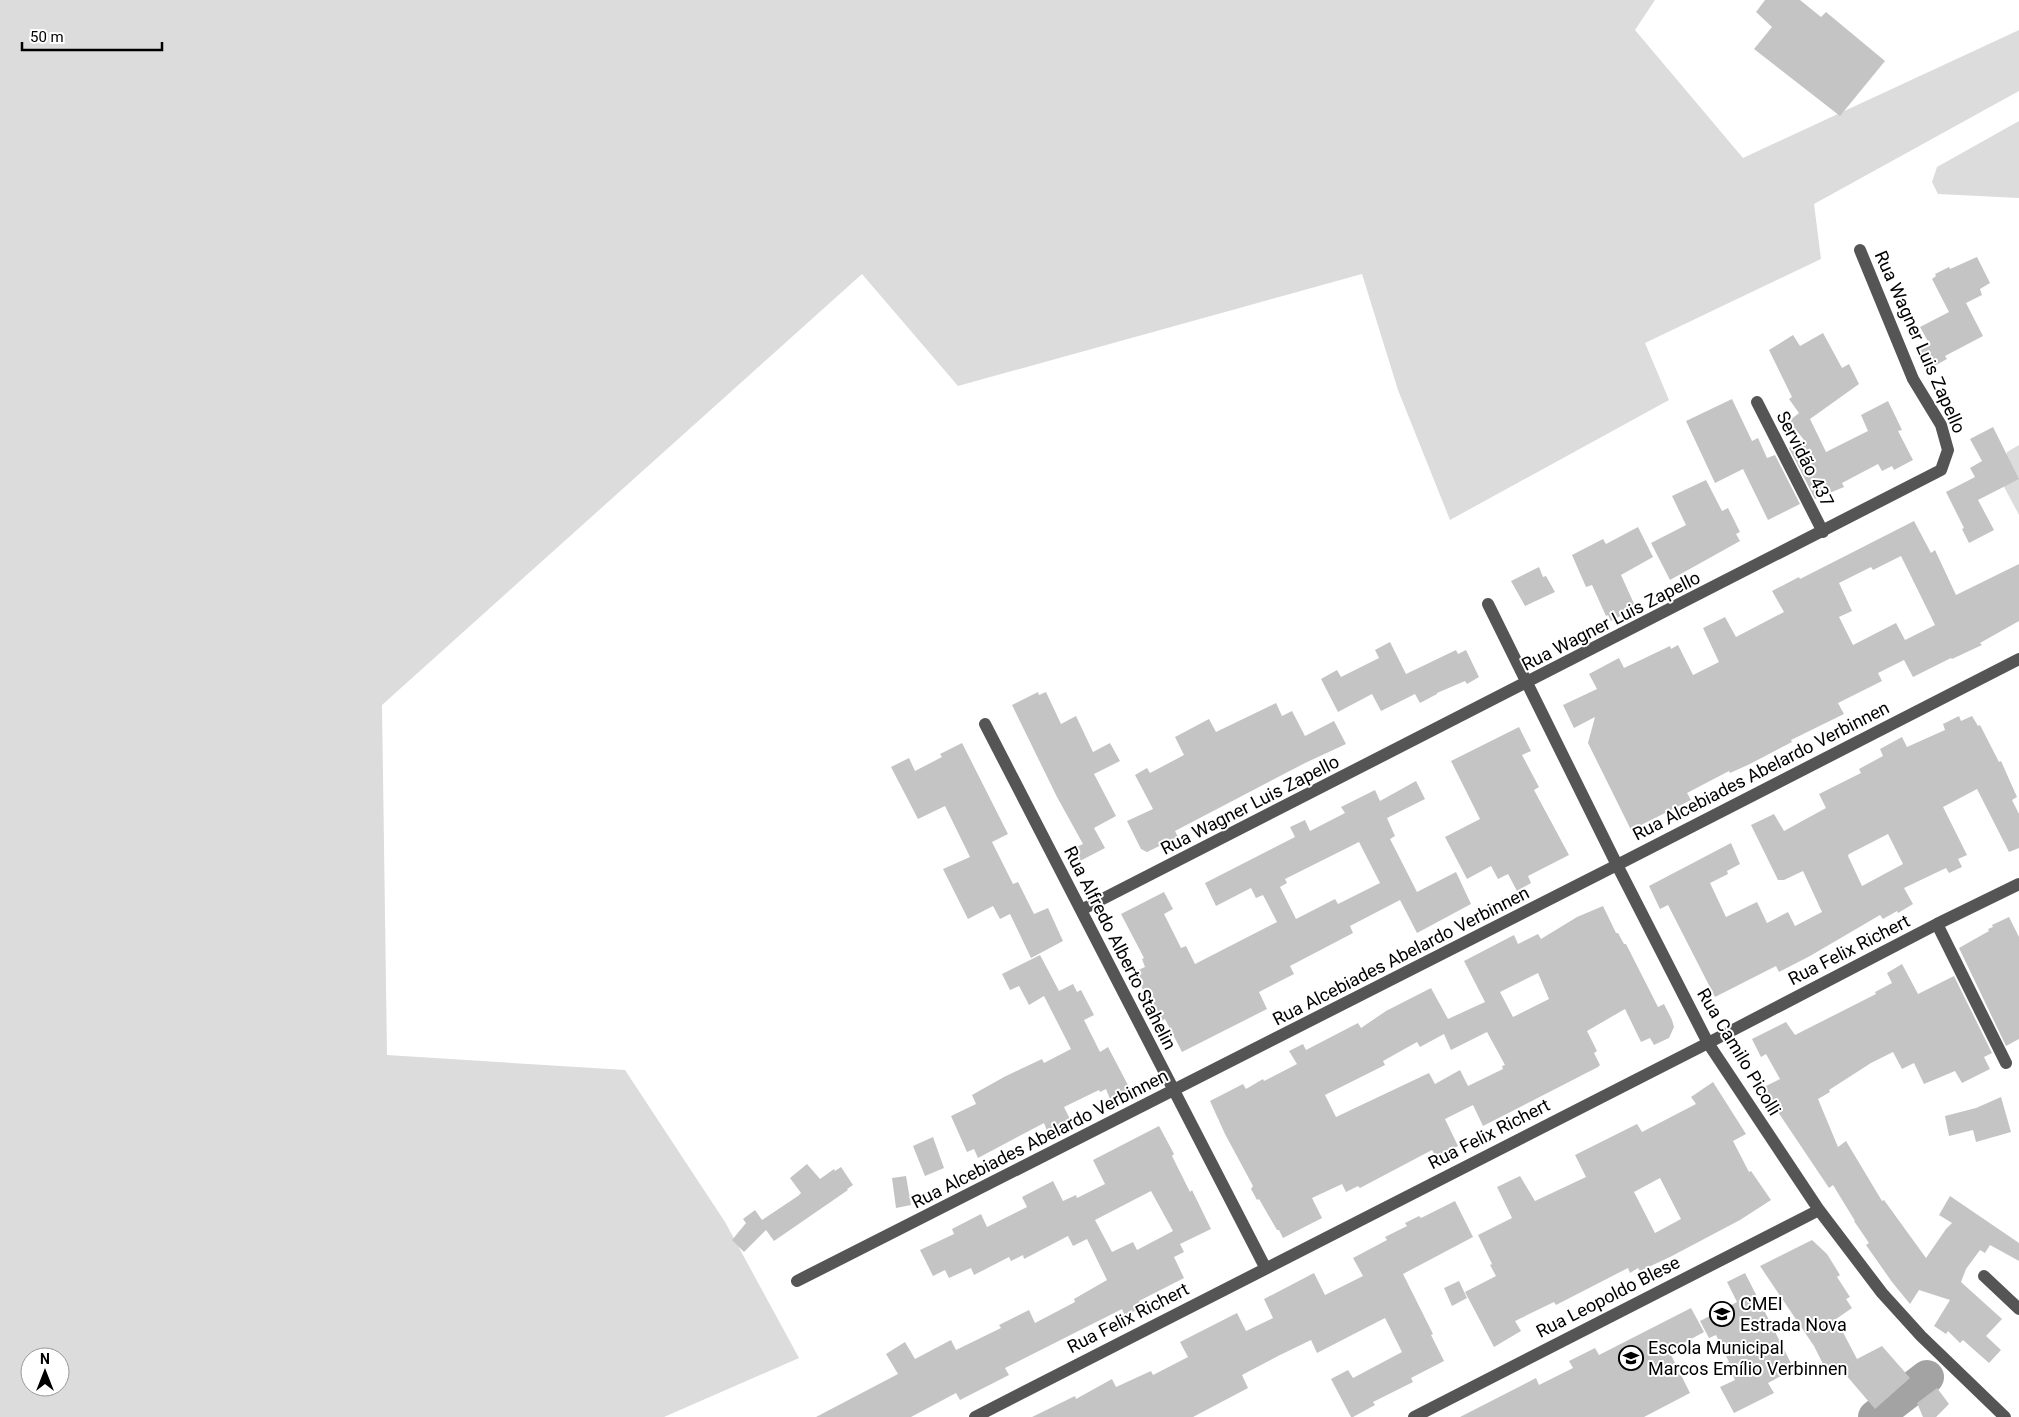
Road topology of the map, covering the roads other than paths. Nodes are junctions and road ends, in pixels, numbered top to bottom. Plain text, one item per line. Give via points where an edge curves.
1 (1860, 250) dead end
2 (1757, 402) dead end
3 (1823, 532) junction
4 (1488, 604) dead end
5 (2019, 658) edge
6 (1528, 683) junction
7 (985, 724) dead end
8 (1617, 865) junction
9 (2019, 884) edge
10 (1081, 910) junction
11 (1937, 924) junction
12 (1708, 1043) junction
13 (2006, 1063) dead end
14 (1174, 1091) junction
15 (1819, 1210) junction
16 (1265, 1267) junction
17 (1984, 1276) dead end
18 (797, 1281) dead end
19 (2019, 1309) edge
20 (974, 1417) edge
21 (1414, 1417) edge
22 (2005, 1417) edge

1 - 3 street, Rua Wagner Luis Zapello via 1913,379 1941,425 1948,450 1941,470
2 - 3 street, Servidão 437
3 - 6 street, Rua Wagner Luis Zapello
4 - 6 street, Rua Camilo Picolli
5 - 8 street, Rua Alcebiades Abelardo Verbinnen
6 - 8 street, Rua Camilo Picolli
6 - 10 street, Rua Wagner Luis Zapello
7 - 10 street, Rua Alfredo Alberto Stahelin
8 - 12 street, Rua Camilo Picolli
8 - 14 street, Rua Alcebiades Abelardo Verbinnen
9 - 11 street, Rua Felix Richert
10 - 14 street, Rua Alfredo Alberto Stahelin
11 - 12 street, Rua Felix Richert
11 - 13 street
12 - 15 street, Rua Camilo Picolli
12 - 16 street, Rua Felix Richert
14 - 16 street, Rua Alfredo Alberto Stahelin
14 - 18 street, Rua Alcebiades Abelardo Verbinnen
15 - 21 street, Rua Leopoldo Blese
15 - 22 street, Rua Camilo Picolli via 1888,1300
16 - 20 street, Rua Felix Richert
17 - 19 street

